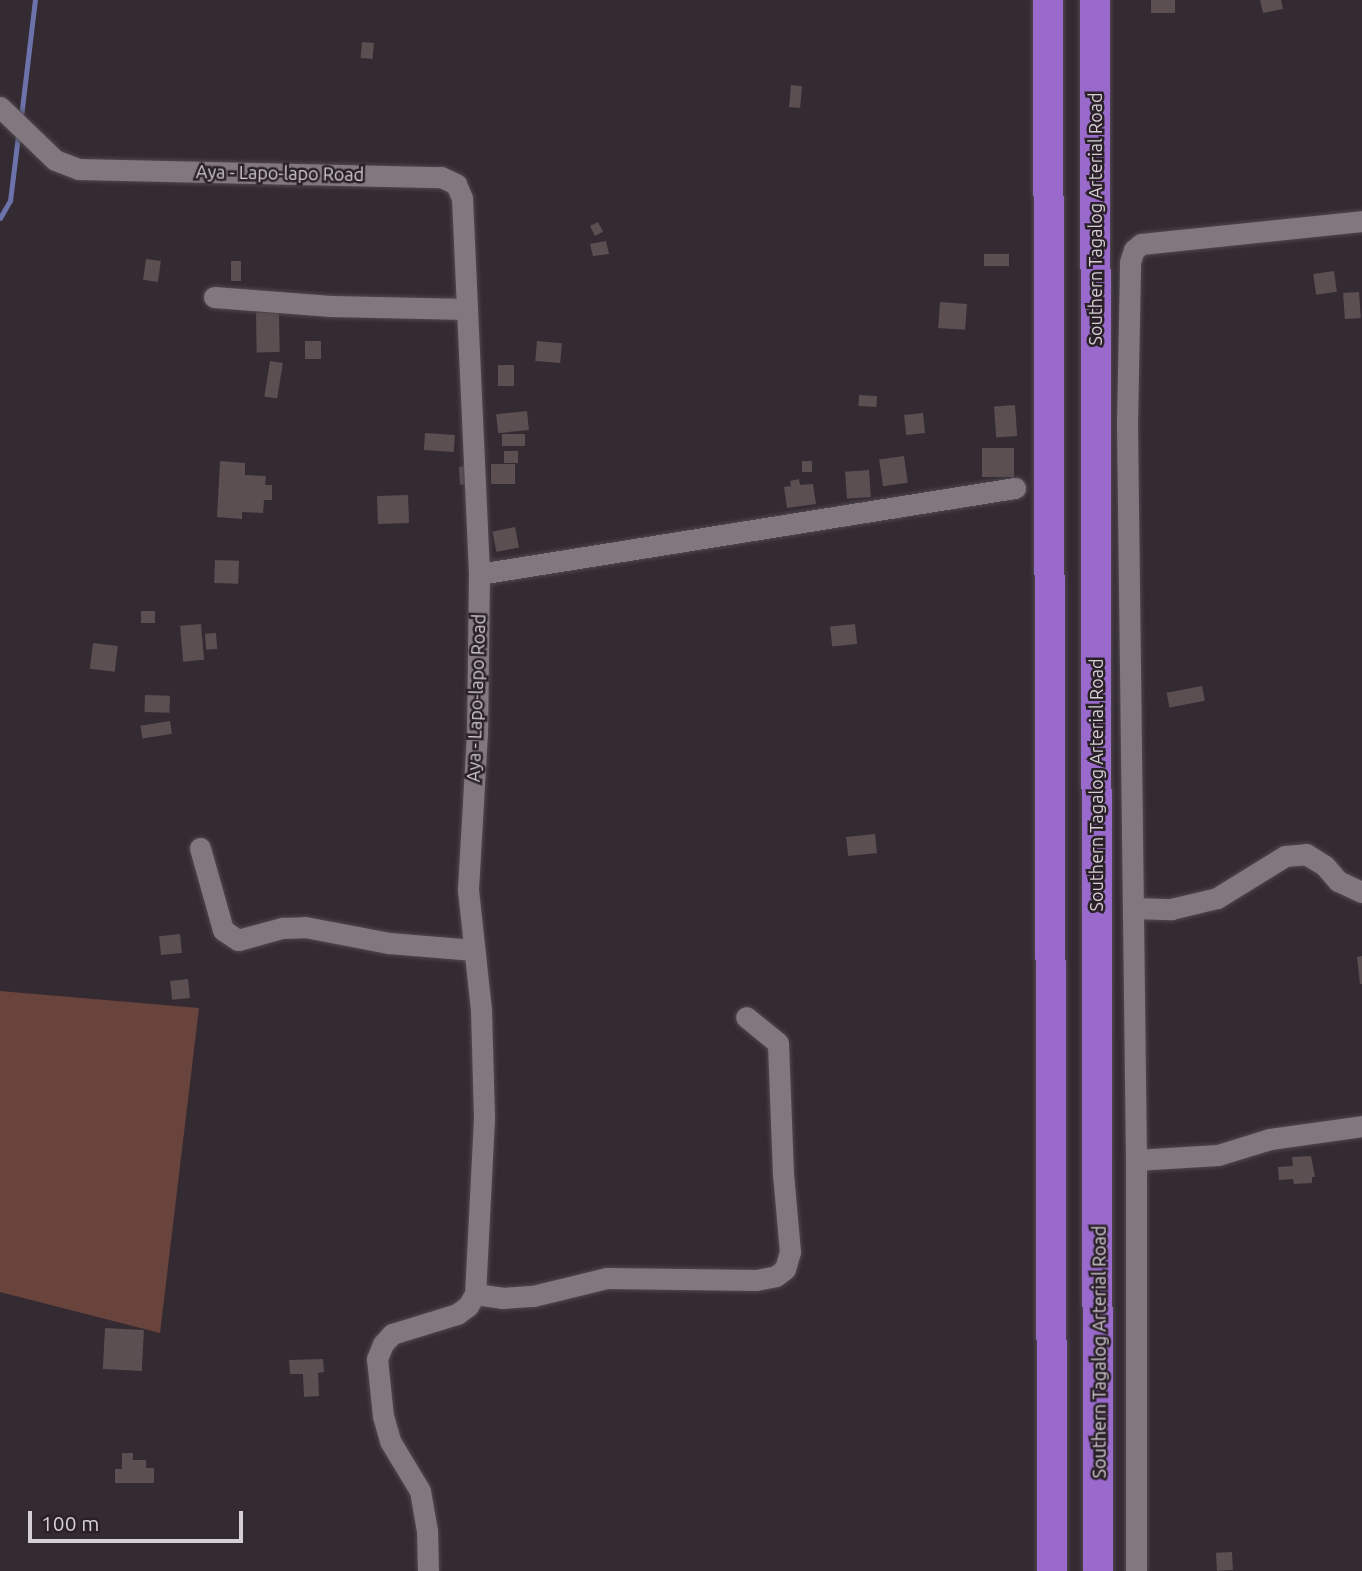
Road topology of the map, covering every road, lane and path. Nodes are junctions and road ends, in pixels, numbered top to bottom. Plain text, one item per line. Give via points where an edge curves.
1 (1048, 0) edge
2 (1095, 0) edge
3 (5, 113) edge
4 (1362, 222) edge
5 (214, 297) dead end
6 (467, 309) junction
7 (1014, 488) dead end
8 (479, 574) junction
9 (200, 848) dead end
10 (1362, 892) edge
11 (1134, 908) junction
12 (474, 950) junction
13 (746, 1017) dead end
14 (1362, 1126) edge
15 (1136, 1160) junction
16 (475, 1294) junction
17 (428, 1571) edge
18 (1052, 1571) edge
19 (1098, 1571) edge
20 (1136, 1571) edge

1 - 18 highway
2 - 19 highway, Southern Tagalog Arterial Road
3 - 6 street, Aya - Lapo-lapo Road via 55,159 78,169 441,177 456,184 461,198
4 - 11 street via 1141,244 1130,262
5 - 6 street
6 - 8 street, Aya - Lapo-lapo Road
7 - 8 street
8 - 12 street, Aya - Lapo-lapo Road via 477,733 468,890
9 - 12 street via 223,930 238,940 306,926 389,943
10 - 11 street via 1338,881 1306,854 1285,856 1217,898 1171,909
11 - 15 street
12 - 16 street, Aya - Lapo-lapo Road via 484,1118
13 - 16 street via 778,1043 790,1252 785,1269 756,1280 607,1278 533,1296
14 - 15 street via 1270,1139 1218,1155
15 - 20 street
16 - 17 street via 457,1314 392,1334 377,1359 390,1441 420,1491

